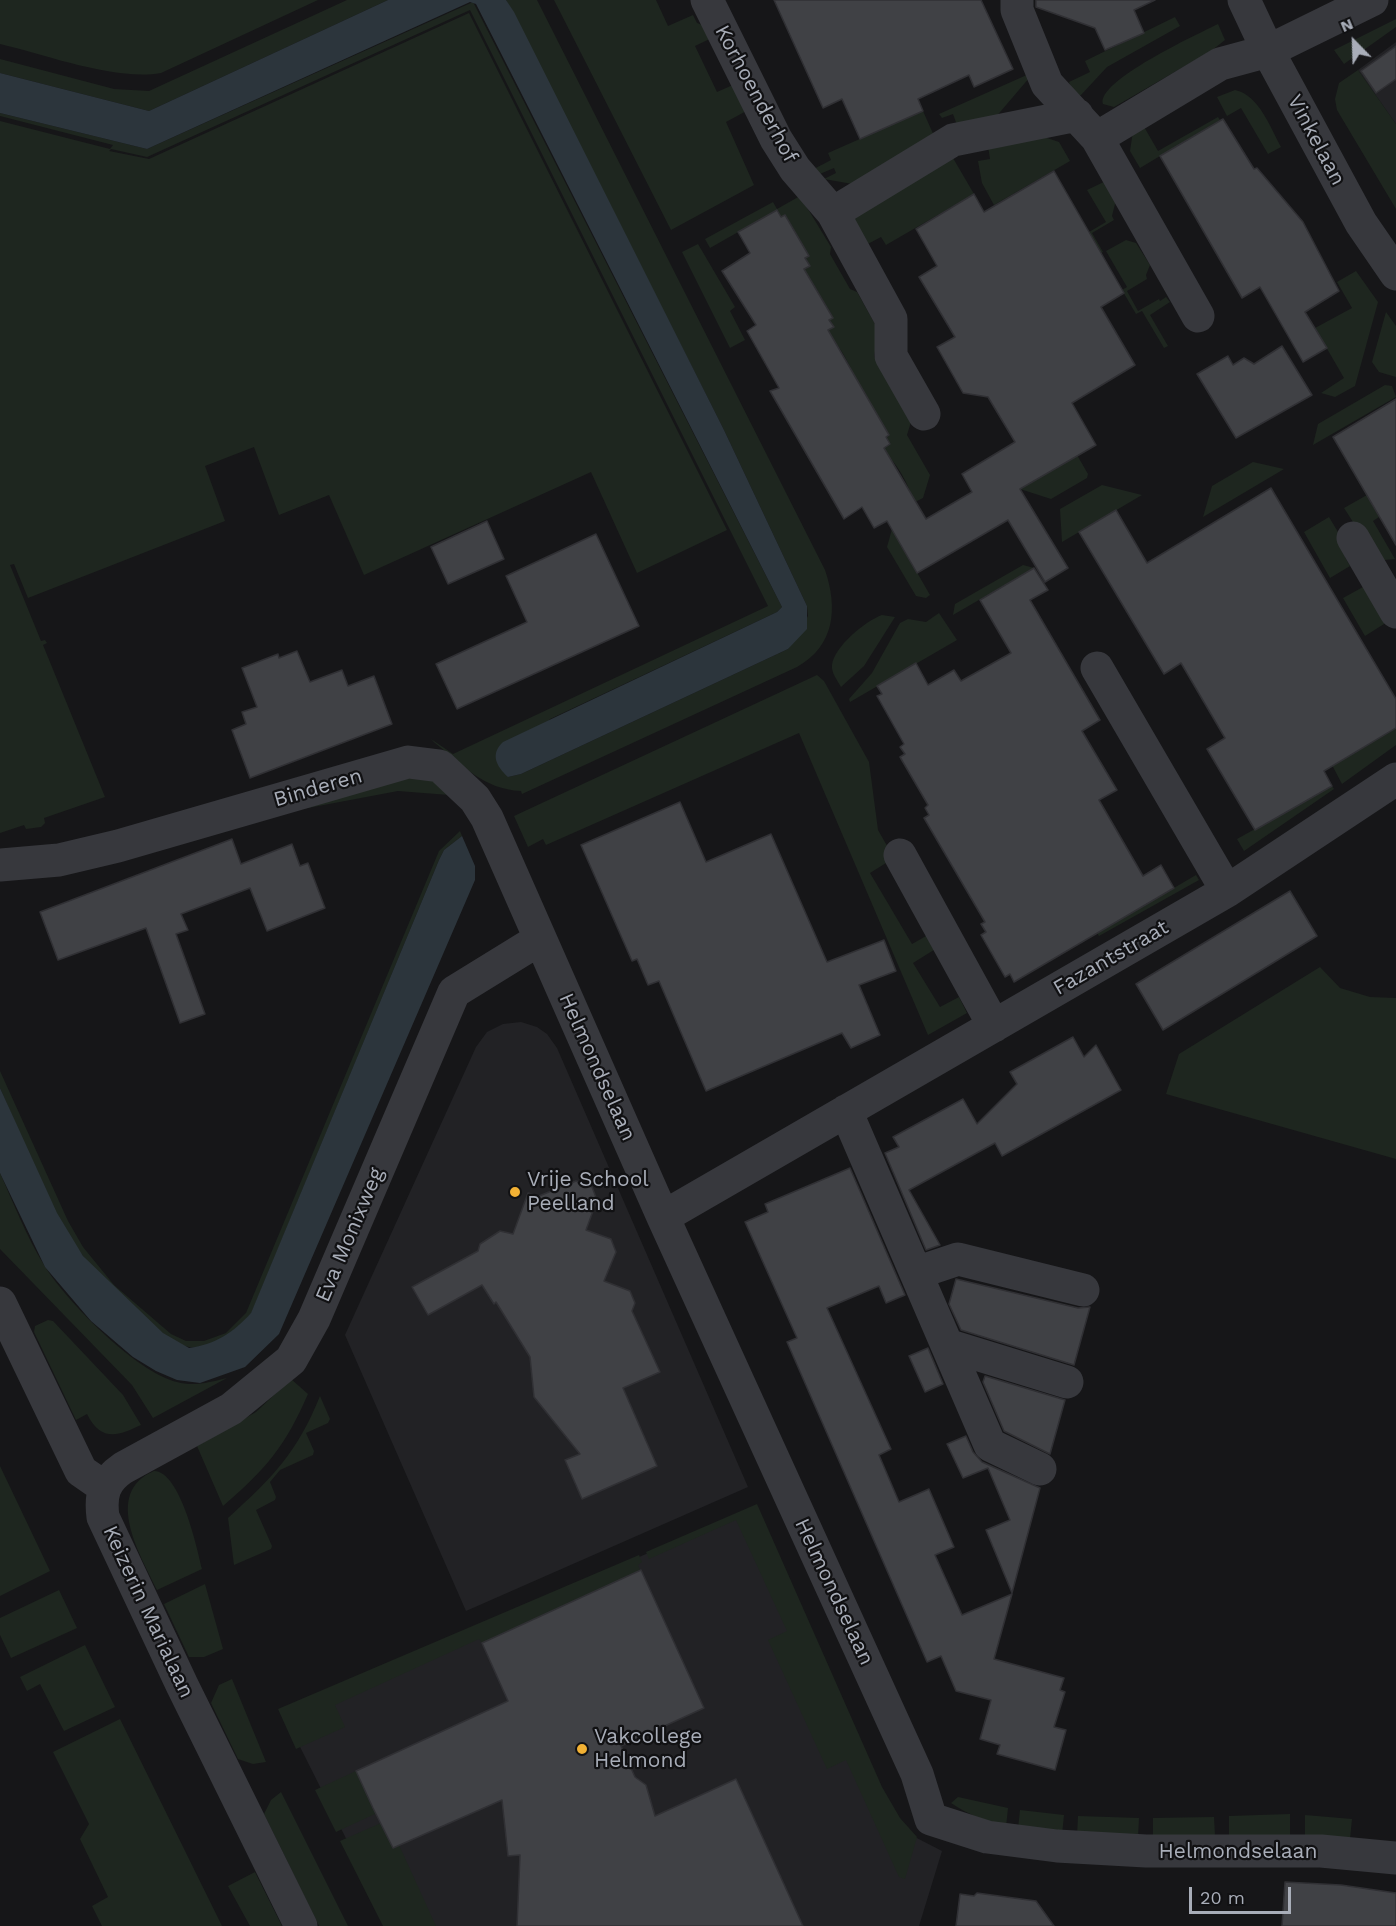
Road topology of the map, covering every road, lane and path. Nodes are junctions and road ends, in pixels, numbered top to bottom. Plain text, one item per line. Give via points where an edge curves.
1 (707, 0) edge
2 (1017, 0) edge
3 (1244, 0) edge
4 (1372, 0) edge
5 (1268, 51) junction
6 (1087, 126) junction
7 (833, 213) junction
8 (1396, 274) edge
9 (1198, 316) dead end
10 (924, 414) dead end
11 (1353, 538) dead end
12 (1396, 612) edge
13 (1097, 668) dead end
14 (1396, 779) edge
15 (900, 855) dead end
16 (0, 865) edge
17 (1227, 891) junction
18 (540, 939) junction
19 (994, 1026) junction
20 (846, 1111) junction
21 (663, 1217) junction
22 (916, 1273) junction
23 (1083, 1290) dead end
24 (0, 1303) edge
25 (947, 1345) junction
26 (1067, 1382) dead end
27 (1040, 1469) dead end
28 (104, 1487) junction
29 (1396, 1858) edge
30 (302, 1926) edge

1 - 7 street, Korhoenderhof via 776,139 795,169
2 - 6 street via 1017,10 1047,84
3 - 5 street, Vinkelaan
4 - 5 street
5 - 6 street via 1220,64
5 - 8 street, Vinkelaan via 1361,223
6 - 7 street via 953,140
6 - 9 street
7 - 10 street, Korhoenderhof via 891,319 891,356
11 - 12 street
13 - 17 street
14 - 17 street, Fazantstraat
15 - 19 street
16 - 18 street, Binderen via 59,860 118,846 408,762 440,766 475,799 487,818
17 - 19 street, Fazantstraat
18 - 21 street, Helmondselaan
18 - 28 street, Eva Monixweg via 454,992 314,1319 291,1360 231,1409 123,1467
19 - 20 street, Fazantstraat
20 - 21 street, Fazantstraat
20 - 22 street
21 - 29 street, Helmondselaan via 917,1774 932,1819 987,1837 1057,1846 1146,1851 1321,1851
22 - 23 street via 958,1259
22 - 25 street
24 - 28 street via 81,1471
25 - 26 street
25 - 27 street via 990,1445
28 - 30 street, Keizerin Marialaan via 103,1517

